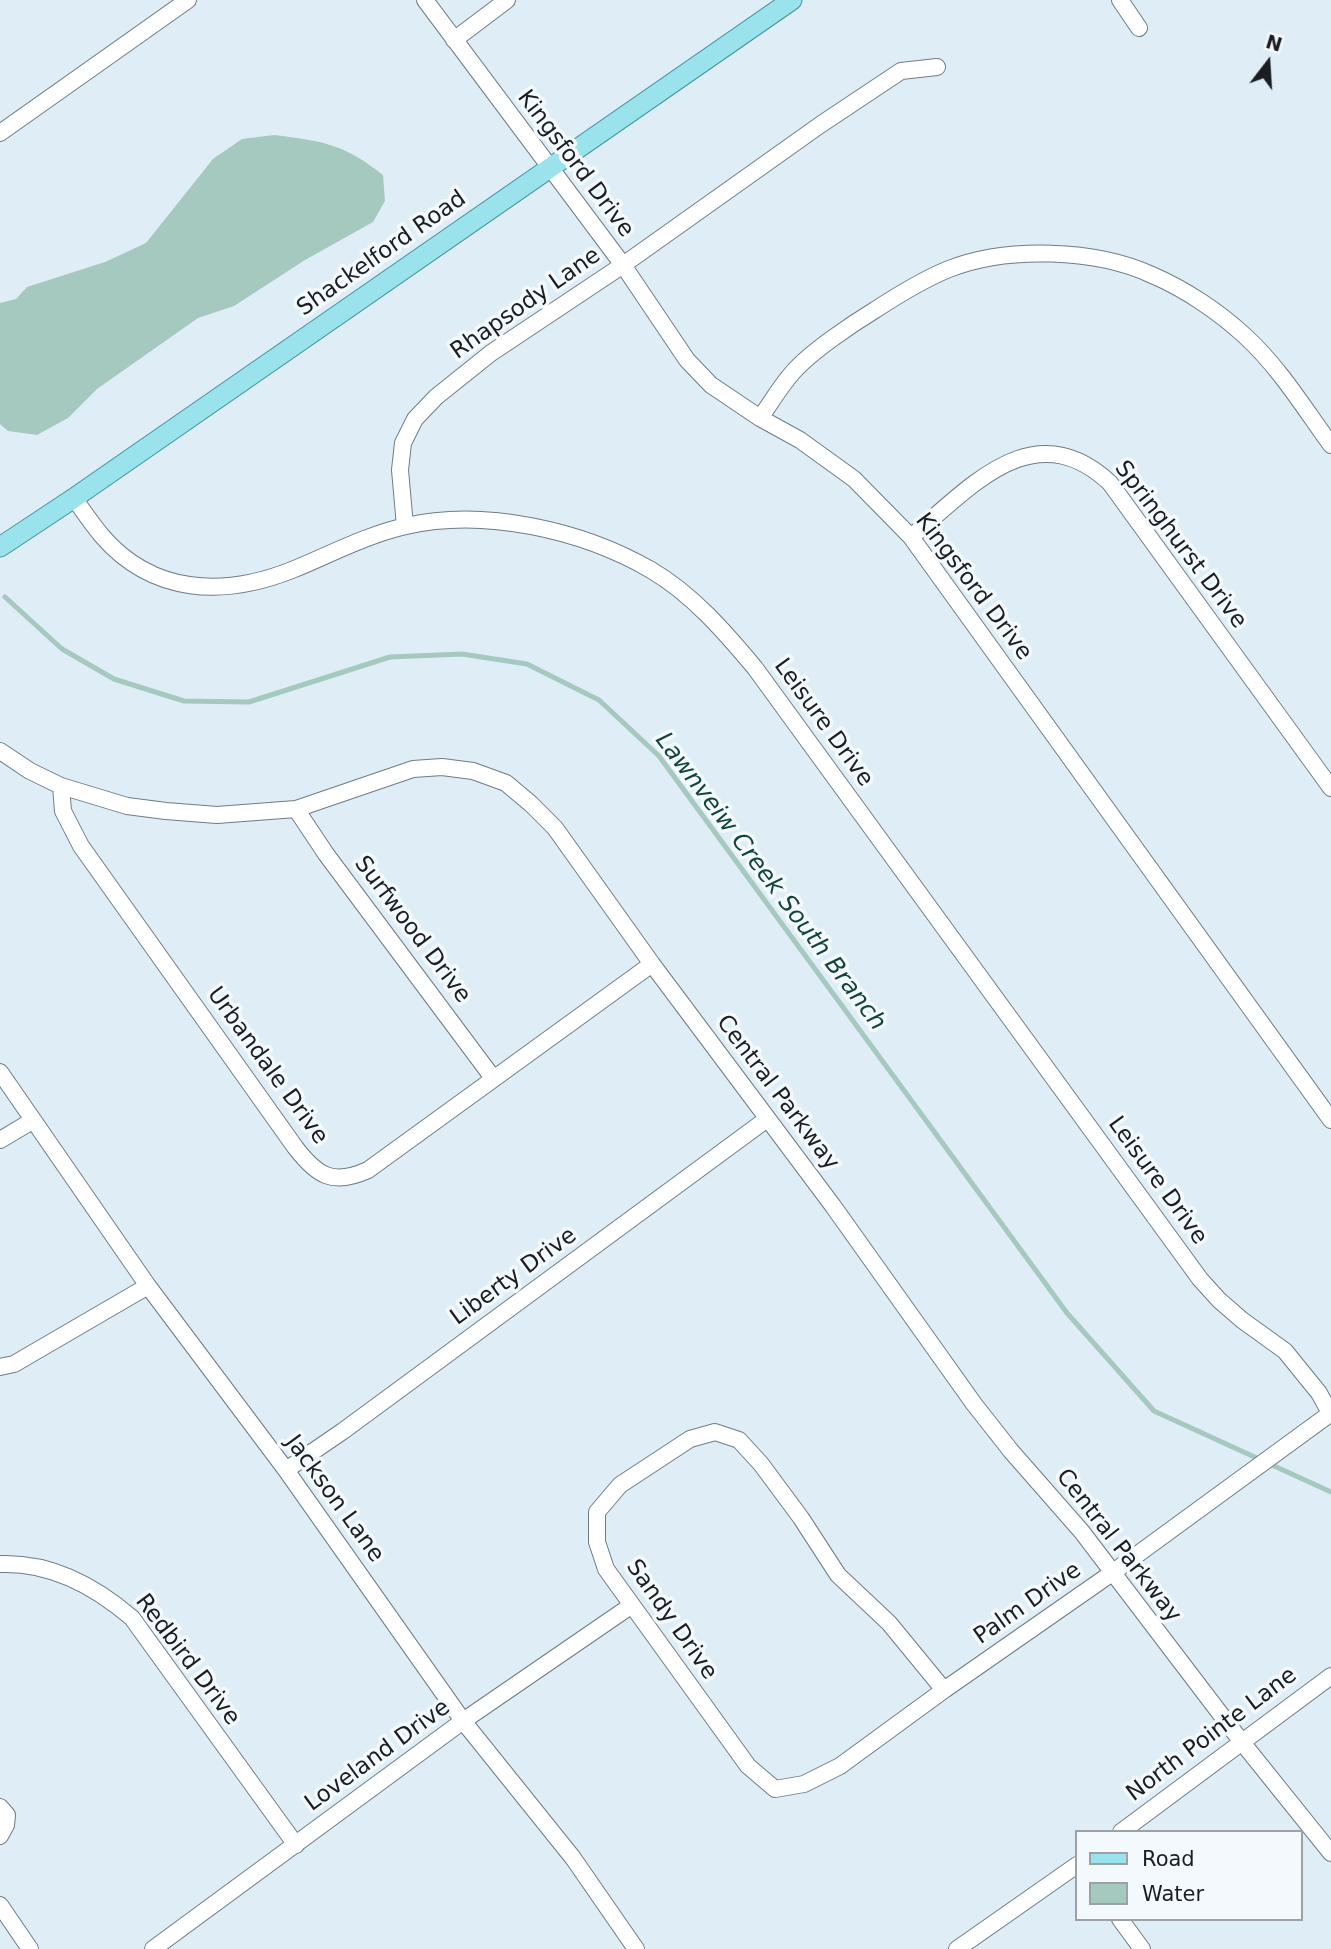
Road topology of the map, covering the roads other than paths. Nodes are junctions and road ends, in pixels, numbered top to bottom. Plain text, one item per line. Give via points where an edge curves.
1 (188, 0) edge
2 (425, 0) edge
3 (507, 0) edge
4 (792, 0) edge
5 (1119, 0) edge
6 (1139, 28) dead end
7 (454, 40) junction
8 (937, 67) dead end
9 (0, 133) edge
10 (548, 168) junction
11 (623, 265) junction
12 (760, 418) junction
13 (1331, 445) edge
14 (74, 498) junction
15 (405, 526) junction
16 (911, 537) junction
17 (0, 547) edge
18 (0, 751) edge
19 (61, 786) junction
20 (1331, 788) edge
21 (296, 809) junction
22 (652, 964) junction
23 (0, 1072) edge
24 (494, 1078) junction
25 (767, 1119) junction
26 (1331, 1120) edge
27 (32, 1121) junction
28 (0, 1140) edge
29 (148, 1286) junction
30 (0, 1367) edge
31 (1331, 1413) edge
32 (286, 1470) junction
33 (0, 1564) edge
34 (1112, 1573) junction
35 (632, 1605) junction
36 (1331, 1676) edge
37 (944, 1690) junction
38 (463, 1721) junction
39 (1241, 1741) junction
40 (775, 1789) joint
41 (0, 1807) edge
42 (1124, 1830) edge
43 (0, 1836) edge
44 (296, 1845) junction
45 (1331, 1853) edge
46 (1076, 1866) edge
47 (0, 1905) edge
48 (1121, 1921) edge
49 (30, 1949) edge
50 (153, 1949) edge
51 (636, 1949) edge
52 (957, 1949) edge
53 (1142, 1949) edge

1 - 9 street
2 - 7 street, Kingsford Drive
3 - 7 street
4 - 10 main road, Shackelford Road
5 - 6 street
7 - 10 street, Kingsford Drive
8 - 11 street, Rhapsody Lane via 901,71
10 - 11 street, Kingsford Drive
10 - 14 main road, Shackelford Road
11 - 12 street, Kingsford Drive via 687,360 711,385
11 - 15 street, Rhapsody Lane via 491,353 415,419 403,443 400,470
12 - 13 street via 794,371 857,321 948,269 985,258 1023,254 1111,262 1152,275 1213,310 1275,369
12 - 16 street, Kingsford Drive via 854,479
14 - 15 street, Leisure Drive via 126,559 165,580 205,588 246,584 279,574
14 - 17 main road, Shackelford Road
15 - 31 street, Leisure Drive via 445,521 511,523 586,540 653,570 707,615 755,668 1200,1279 1242,1320 1285,1351
16 - 20 street, Springhurst Drive via 1011,460 1054,453 1093,467 1110,483
16 - 26 street, Kingsford Drive
18 - 19 street, Central Parkway
19 - 21 street, Central Parkway via 127,806 166,811 217,814
19 - 24 street, Urbandale Drive via 63,811 81,846 295,1147 321,1174 351,1178 368,1170
21 - 22 street, Central Parkway via 414,769 473,771 506,783 555,828
21 - 24 street, Surfwood Drive
22 - 24 street, Urbandale Drive
22 - 25 street, Central Parkway
23 - 27 street, Jackson Lane
25 - 32 street, Liberty Drive
25 - 34 street, Central Parkway via 968,1395
27 - 28 street
27 - 29 street, Jackson Lane
29 - 30 street via 14,1364
29 - 32 street, Jackson Lane
31 - 34 street, Palm Drive
32 - 38 street, Jackson Lane
33 - 44 street, Redbird Drive via 22,1563 61,1573 115,1603 132,1618
34 - 37 street, Palm Drive
34 - 39 street, Central Parkway
35 - 37 street, Sandy Drive via 606,1569 597,1542 597,1512 620,1485 653,1461 690,1439 715,1432 739,1440 793,1507 838,1575 889,1623
35 - 38 street, Loveland Drive
35 - 40 street, Sandy Drive via 748,1766
36 - 39 street, North Pointe Lane
37 - 40 street, Palm Drive via 840,1766 804,1784
38 - 44 street, Loveland Drive
38 - 51 street, Jackson Lane via 573,1858
39 - 42 street, North Pointe Lane
39 - 45 street, Central Parkway
41 - 43 street via 7,1815
44 - 50 street, Loveland Drive
46 - 52 street
47 - 49 street
48 - 53 street

